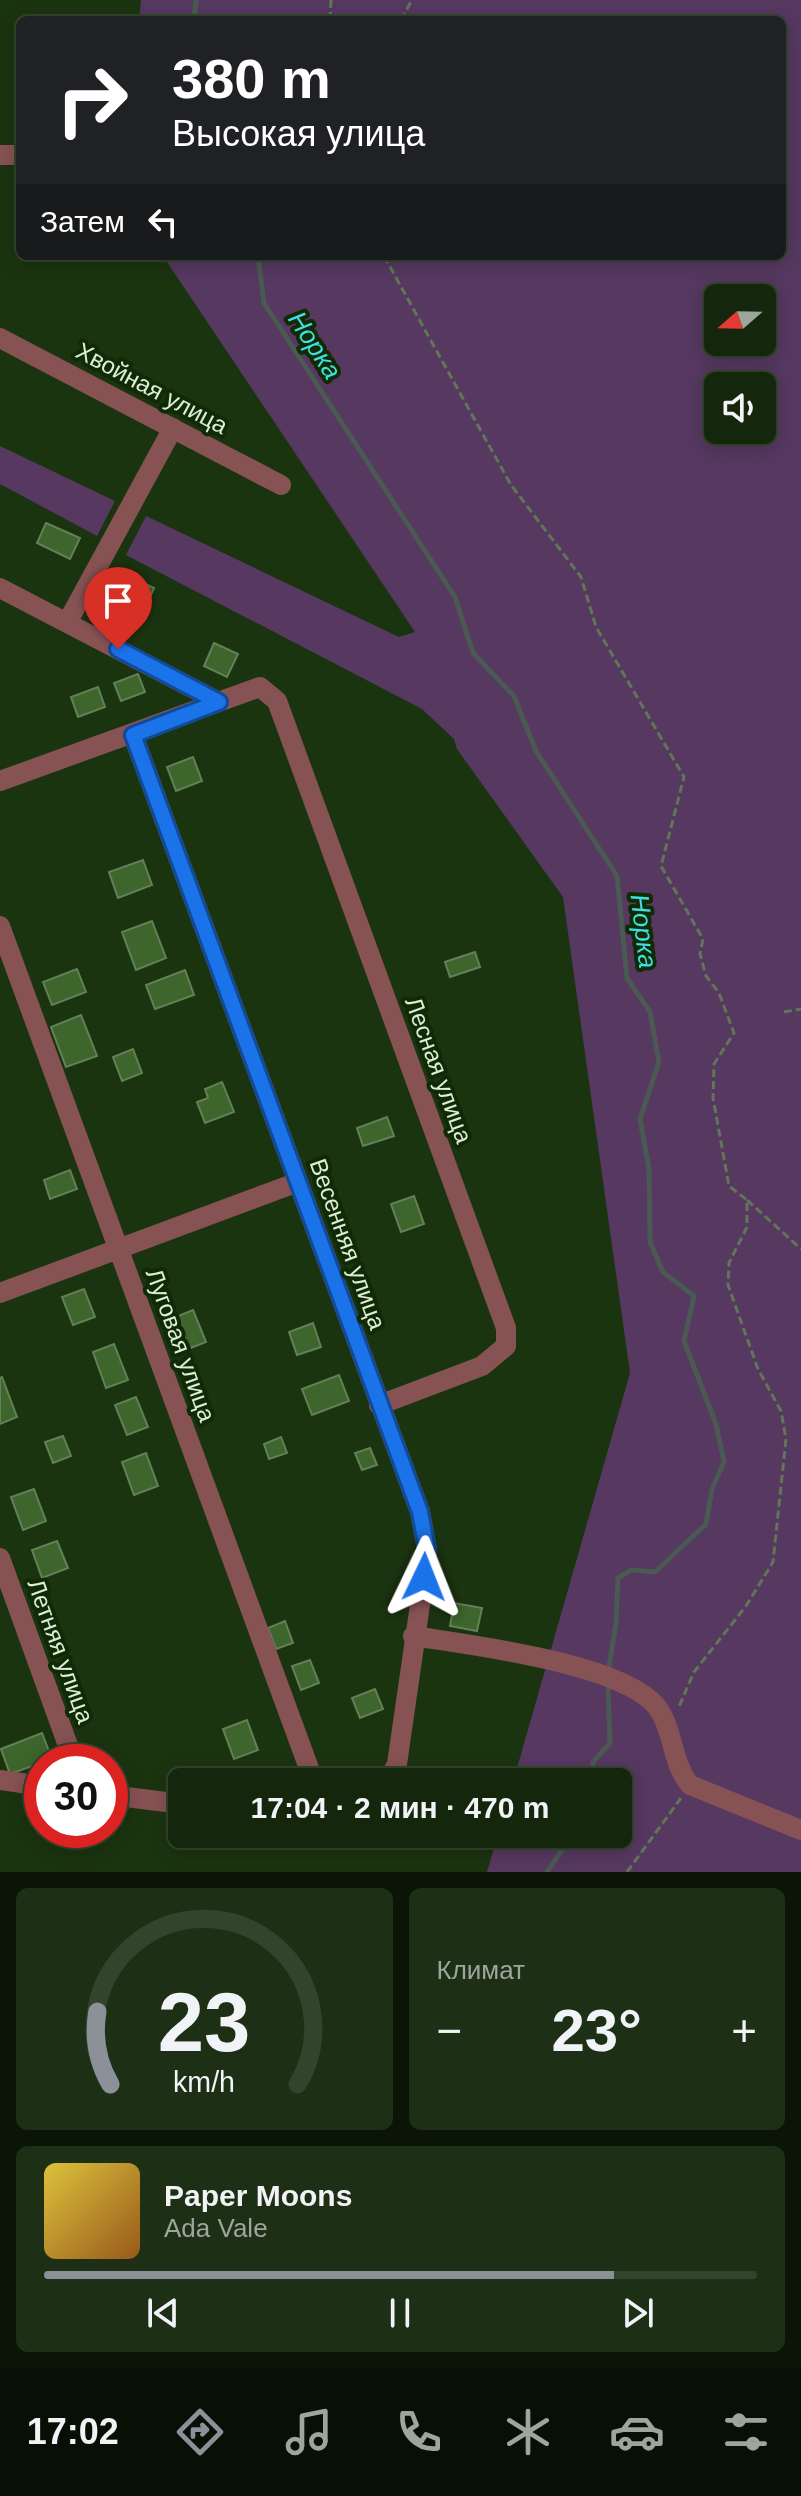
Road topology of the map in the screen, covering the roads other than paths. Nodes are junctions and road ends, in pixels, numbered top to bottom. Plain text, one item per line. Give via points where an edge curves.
1 (0, 338) edge
2 (173, 428) junction
3 (281, 485) dead end
4 (0, 588) edge
5 (67, 623) junction
6 (219, 702) junction
7 (133, 735) junction
8 (0, 781) edge
9 (0, 926) edge
10 (298, 1182) junction
11 (118, 1249) junction
12 (0, 1293) edge
13 (379, 1405) junction
14 (0, 1558) edge
15 (413, 1636) junction
16 (67, 1744) edge
17 (309, 1768) edge
18 (395, 1768) edge
19 (0, 1780) edge
20 (24, 1783) edge
21 (128, 1797) edge
22 (168, 1802) edge
23 (801, 1830) edge

1 - 2 street, Хвойная улица
2 - 3 street, Хвойная улица
2 - 5 street
4 - 5 street
5 - 6 street
6 - 7 street
6 - 13 street, Лесная улица via 260,687 277,701 506,1328 506,1346 482,1366
7 - 8 street
7 - 10 street, Весенняя улица
9 - 11 street, Луговая улица
10 - 11 street
10 - 13 street, Весенняя улица
11 - 12 street
11 - 17 street, Луговая улица
13 - 15 street, Весенняя улица via 420,1512 427,1549
14 - 16 street, Летняя улица
15 - 18 street, Весенняя улица
15 - 23 street via 620,1681 658,1709 680,1773 690,1785
19 - 20 street
21 - 22 street

